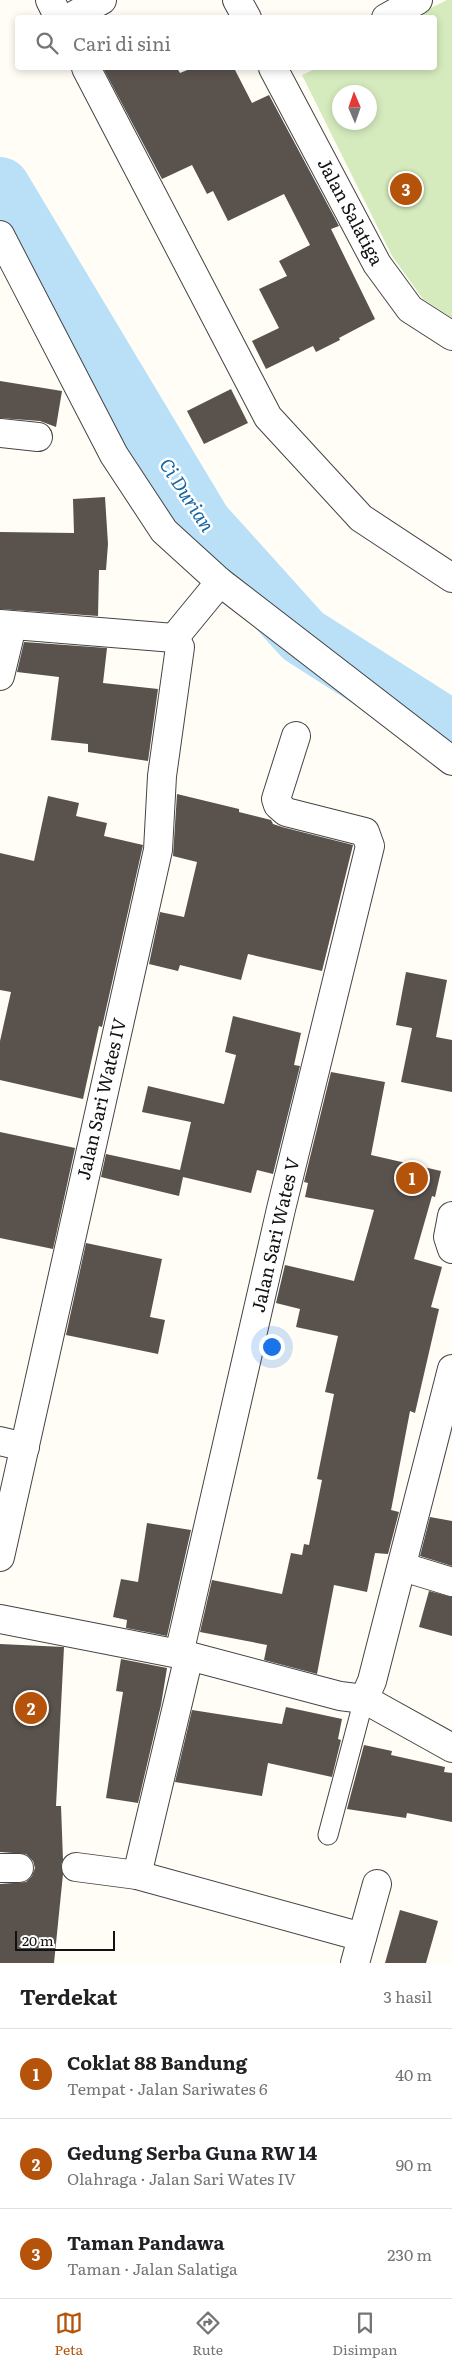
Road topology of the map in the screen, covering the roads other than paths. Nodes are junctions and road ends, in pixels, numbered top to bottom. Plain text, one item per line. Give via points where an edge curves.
1 (50, 0) edge
2 (102, 0) edge
3 (237, 0) edge
4 (418, 0) edge
5 (58, 15) edge
6 (74, 15) edge
7 (245, 15) edge
8 (391, 15) edge
9 (87, 70) edge
10 (281, 70) edge
11 (0, 235) edge
12 (452, 336) edge
13 (0, 434) edge
14 (38, 437) dead end
15 (452, 578) edge
16 (220, 582) junction
17 (6, 625) edge
18 (174, 638) junction
19 (0, 676) edge
20 (296, 736) dead end
21 (452, 761) edge
22 (452, 1216) edge
23 (452, 1249) edge
24 (452, 1369) edge
25 (447, 1409) edge
26 (12, 1444) edge
27 (0, 1557) edge
28 (403, 1567) junction
29 (452, 1582) edge
30 (0, 1619) edge
31 (184, 1655) junction
32 (364, 1699) junction
33 (452, 1748) edge
34 (328, 1835) dead end
35 (76, 1867) dead end
36 (137, 1875) junction
37 (377, 1884) dead end
38 (362, 1937) junction
39 (355, 1963) edge

1 - 5 street
2 - 6 street
3 - 7 street
4 - 8 street
9 - 15 street via 268,418 361,518
10 - 12 street, Jalan Salatiga via 377,264 410,308
11 - 16 street via 114,456 164,531
13 - 14 street
16 - 18 street
16 - 21 street
17 - 18 street
17 - 19 street
18 - 26 street, Jalan Sari Wates IV via 180,647 162,776 158,850
20 - 31 street, Jalan Sari Wates V via 276,799 278,805 286,812 365,832 370,846 281,1209
22 - 23 street via 448,1237
24 - 25 street
25 - 28 street
26 - 27 street, Jalan Sari Wates IV
28 - 29 street
28 - 32 street via 372,1681
30 - 31 street
31 - 32 street via 340,1696
31 - 36 street, Jalan Sari Wates V
32 - 33 street
32 - 34 lane
35 - 36 street
36 - 38 street
37 - 38 street
38 - 39 street

